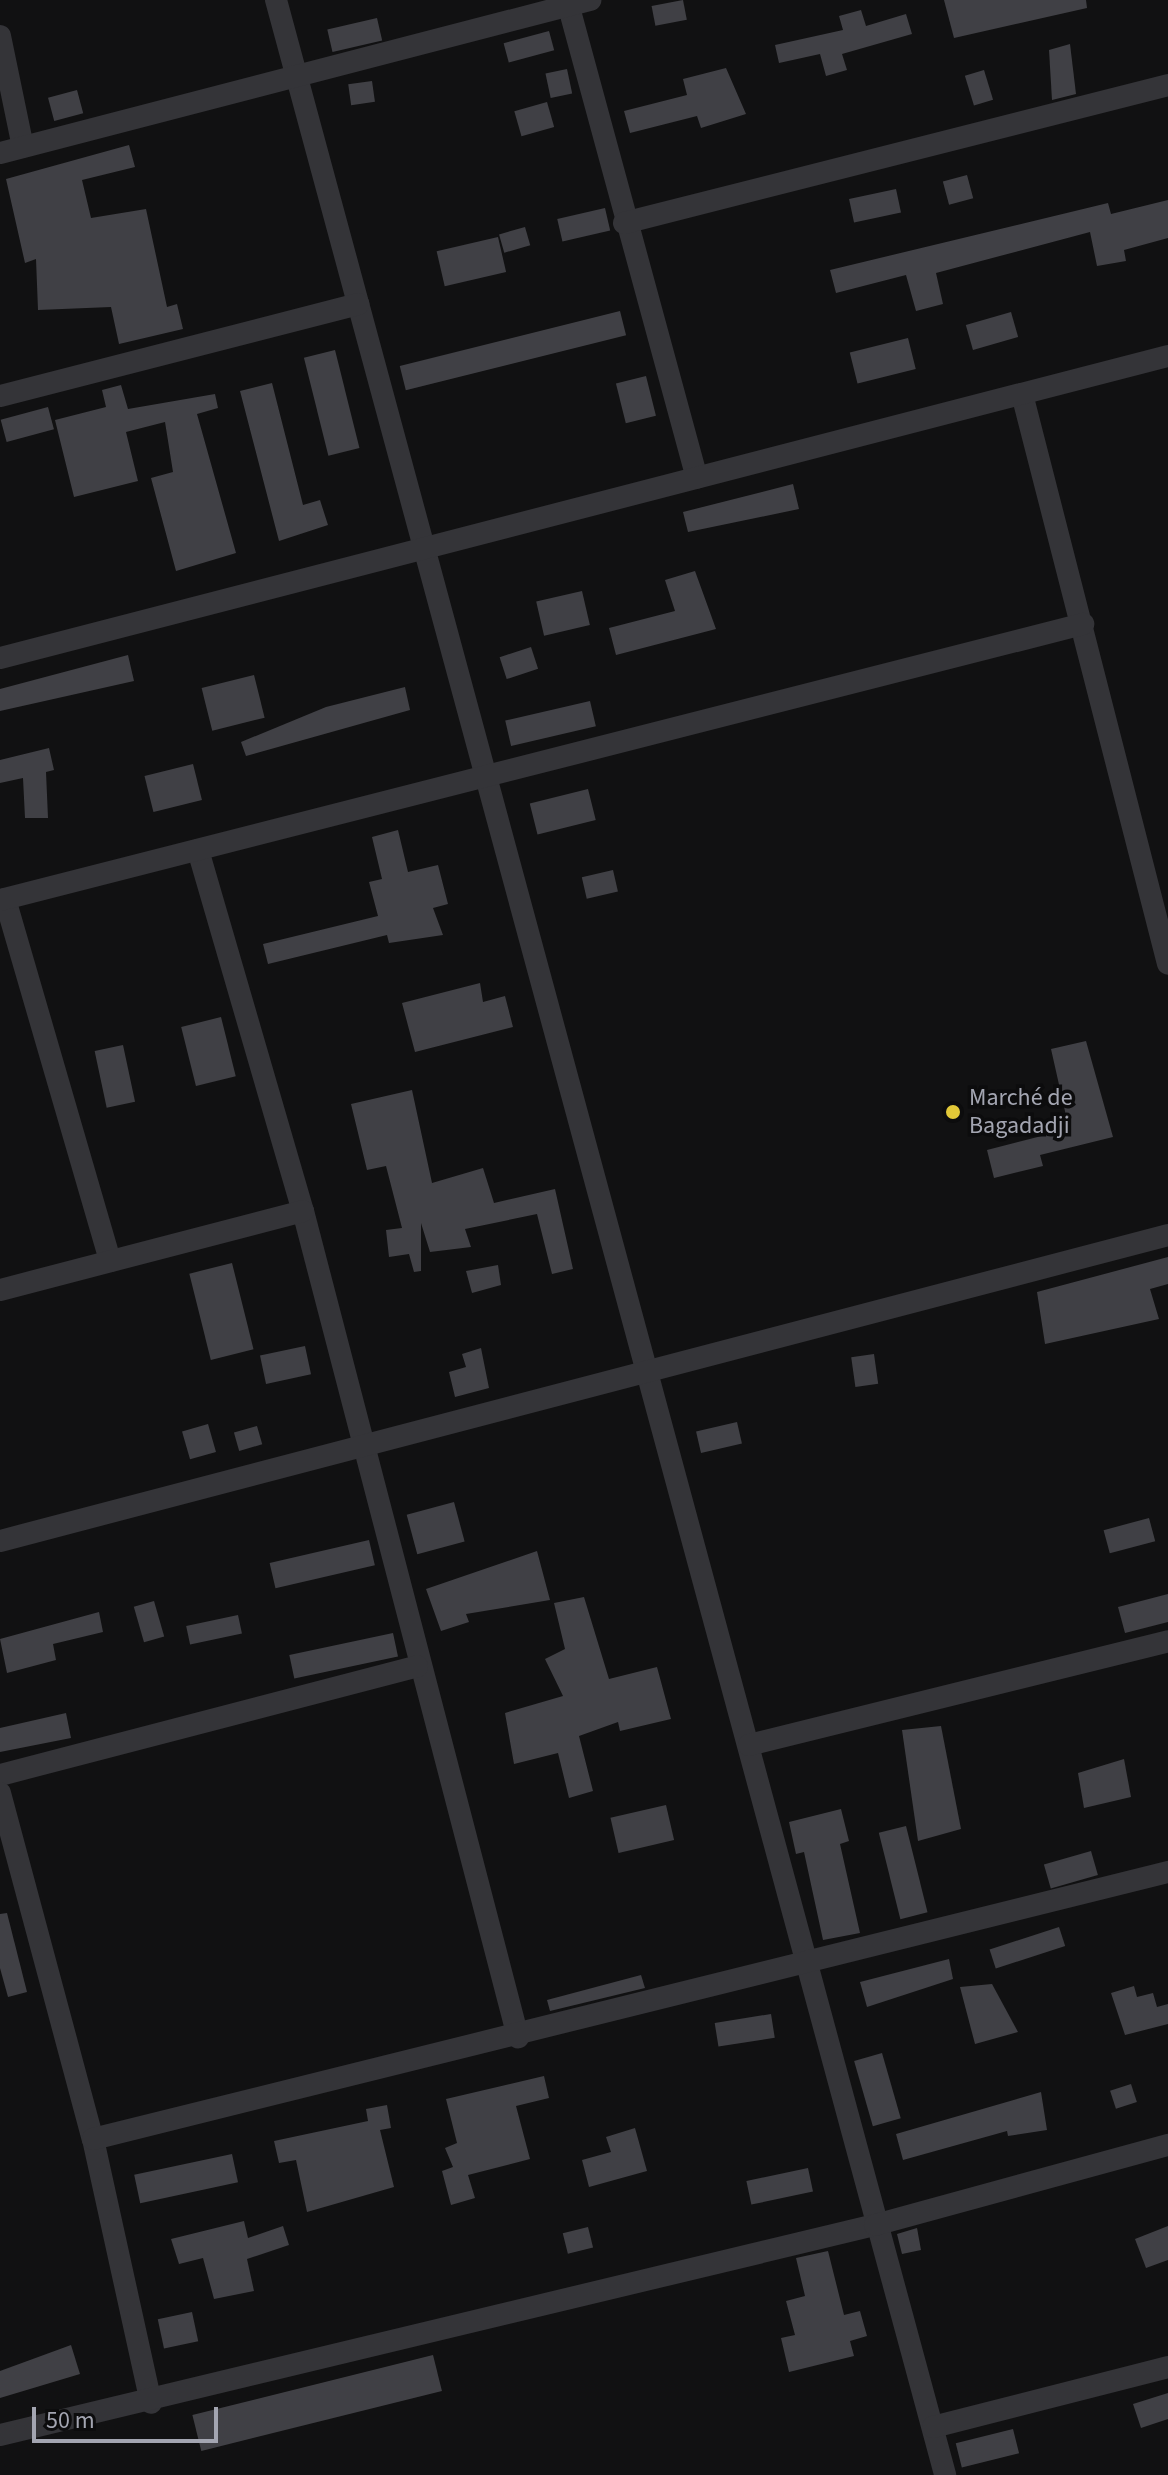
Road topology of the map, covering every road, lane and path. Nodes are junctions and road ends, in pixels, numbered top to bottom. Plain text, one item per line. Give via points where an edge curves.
1 (276, 0) edge
2 (575, 2) edge
3 (0, 36) edge
4 (298, 79) junction
5 (1168, 85) edge
6 (23, 147) junction
7 (0, 153) edge
8 (624, 223) junction
9 (358, 304) junction
10 (1168, 356) edge
11 (1022, 394) junction
12 (0, 396) edge
13 (697, 478) junction
14 (425, 548) junction
15 (1083, 624) junction
16 (0, 658) edge
17 (486, 775) junction
18 (198, 850) junction
19 (2, 900) edge
20 (1168, 964) edge
21 (303, 1211) junction
22 (1168, 1235) edge
23 (110, 1261) junction
24 (0, 1290) edge
25 (647, 1370) junction
26 (360, 1447) junction
27 (0, 1541) edge
28 (1168, 1641) edge
29 (417, 1666) junction
30 (749, 1745) junction
31 (0, 1775) edge
32 (0, 1793) edge
33 (1168, 1872) edge
34 (808, 1967) junction
35 (518, 2037) junction
36 (93, 2139) junction
37 (1168, 2145) edge
38 (875, 2225) junction
39 (1168, 2367) edge
40 (151, 2403) junction
41 (933, 2427) junction
42 (0, 2435) edge
43 (945, 2475) edge

1 - 4 street
2 - 4 street
2 - 8 street
3 - 6 street
4 - 6 street
4 - 9 street
5 - 8 street
6 - 7 street
8 - 13 street
9 - 12 street
9 - 14 street
10 - 11 street
11 - 13 street
11 - 15 street
13 - 14 street
14 - 16 street
14 - 17 street
15 - 17 street
15 - 20 street
17 - 18 street
17 - 25 street
18 - 19 street
18 - 21 street
19 - 23 street
21 - 23 street
21 - 26 street
22 - 25 street
23 - 24 street
25 - 26 street
25 - 30 street
26 - 27 street
26 - 29 street
28 - 30 street
29 - 31 street
29 - 35 street
30 - 34 street
32 - 36 street
33 - 34 street
34 - 35 street
34 - 38 street
35 - 36 street
36 - 40 street
37 - 38 street
38 - 40 street
38 - 41 street
39 - 41 street
40 - 42 street
41 - 43 street

